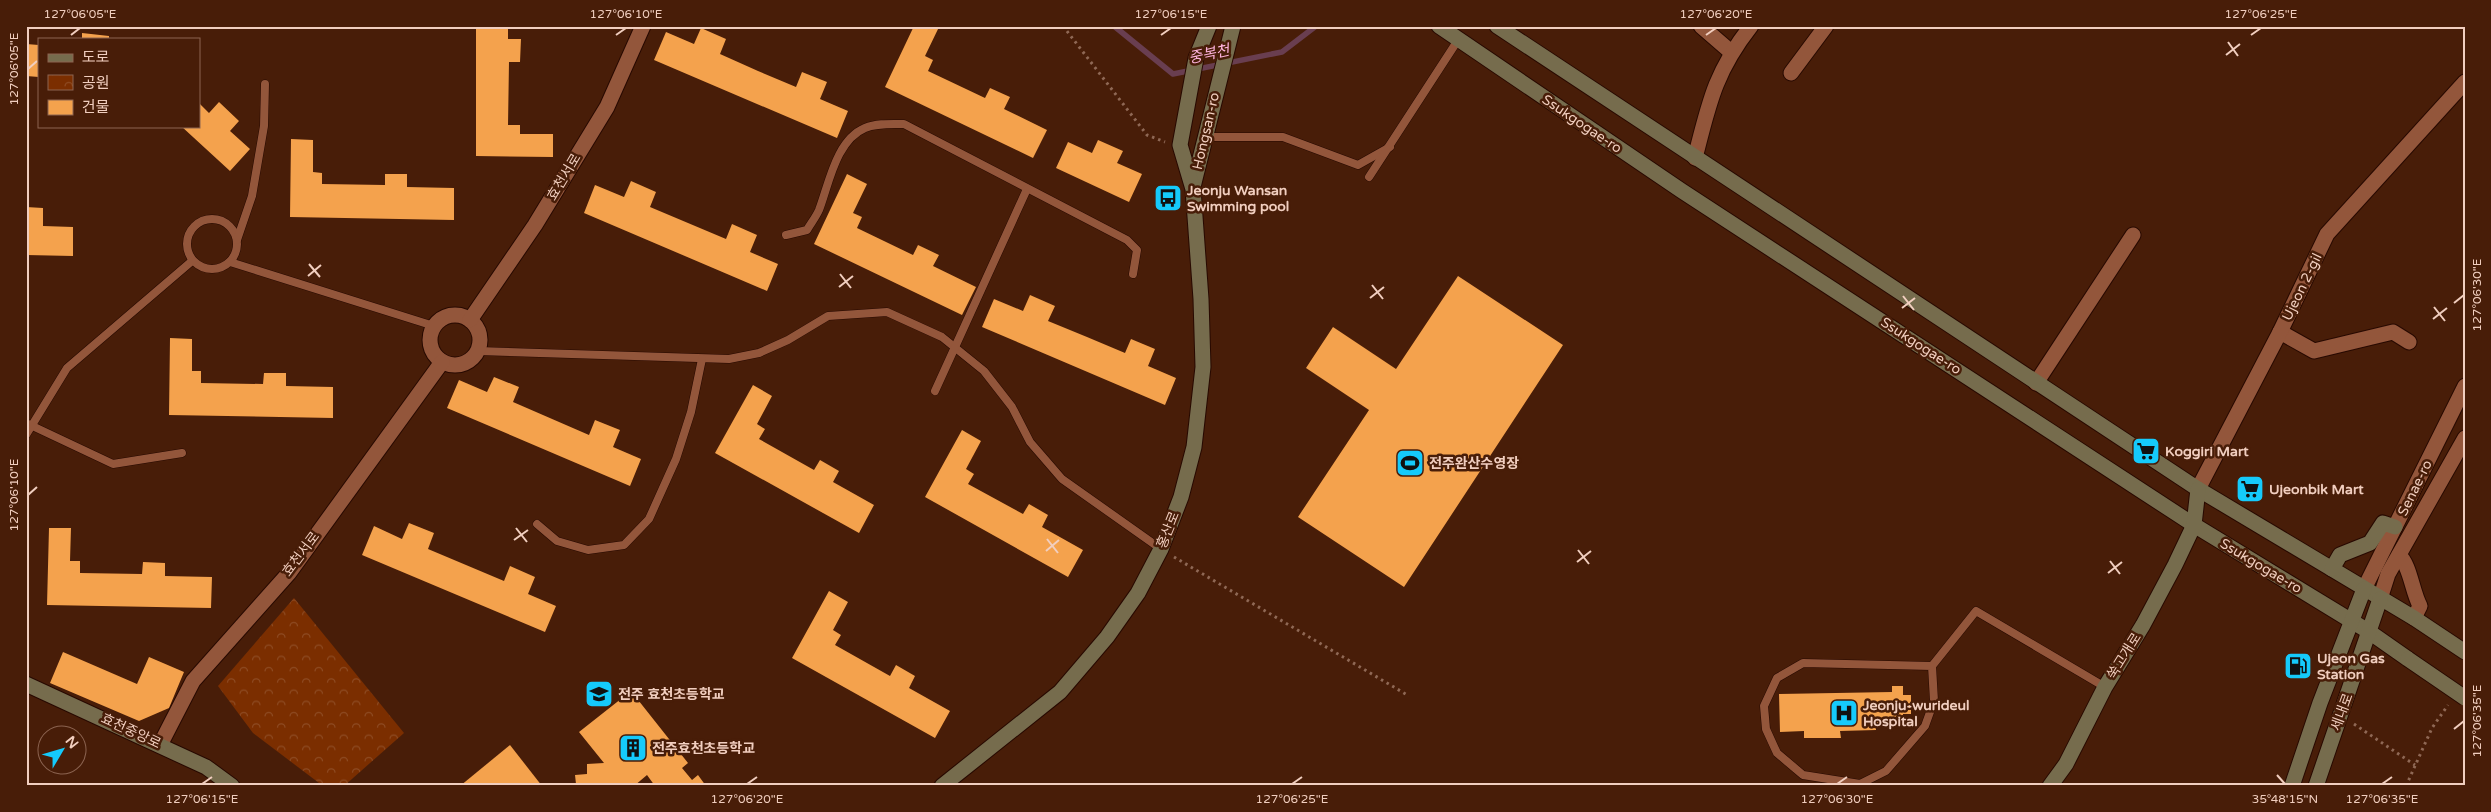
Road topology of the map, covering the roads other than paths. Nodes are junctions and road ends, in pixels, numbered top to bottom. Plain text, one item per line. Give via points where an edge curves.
1 (643, 26) edge
2 (1439, 26) edge
3 (1497, 26) edge
4 (1701, 26) edge
5 (1751, 26) edge
6 (1826, 26) edge
7 (1209, 27) edge
8 (1232, 28) edge
9 (1458, 40) junction
10 (1731, 52) junction
11 (1791, 73) dead end
12 (2465, 82) edge
13 (265, 84) dead end
14 (1205, 137) junction
15 (1390, 147) junction
16 (1695, 158) junction
17 (1369, 177) dead end
18 (1027, 189) junction
19 (1193, 189) junction
20 (786, 235) dead end
21 (2133, 235) dead end
22 (236, 240) junction
23 (192, 261) junction
24 (230, 262) junction
25 (1133, 274) dead end
26 (470, 320) junction
27 (434, 326) junction
28 (2280, 332) junction
29 (2409, 342) dead end
30 (956, 348) junction
31 (478, 351) junction
32 (702, 359) junction
33 (442, 362) junction
34 (2036, 383) junction
35 (2465, 386) edge
36 (934, 391) dead end
37 (28, 424) edge
38 (26, 435) edge
39 (2465, 438) edge
40 (182, 453) dead end
41 (2198, 489) junction
42 (537, 524) dead end
43 (2194, 525) junction
44 (2395, 527) junction
45 (1161, 549) junction
46 (2400, 555) junction
47 (2332, 569) junction
48 (2364, 589) junction
49 (2380, 599) junction
50 (2414, 618) junction
51 (2352, 620) junction
52 (2368, 631) junction
53 (2465, 652) edge
54 (1932, 666) junction
55 (26, 684) edge
56 (2105, 687) junction
57 (2465, 698) edge
58 (160, 745) junction
59 (232, 786) edge
60 (942, 786) edge
61 (2050, 786) edge
62 (2292, 786) edge
63 (2316, 786) edge

1 - 26 street, 효천서로 via 606,106 536,225
2 - 9 street, Ssukgogae-ro
3 - 16 street
4 - 10 street
5 - 10 street
6 - 11 street
7 - 19 street, Hongsan-ro via 1196,58 1180,145
8 - 14 street, Hongsan-ro
9 - 15 lane
9 - 43 street, Ssukgogae-ro via 1682,191
10 - 16 street via 1712,92
12 - 28 street, Ujeon 2-gil via 2327,234
13 - 22 lane via 264,126 252,196
14 - 15 lane via 1284,137 1358,165
14 - 19 street, Hongsan-ro
15 - 17 lane
16 - 34 street
18 - 20 lane via 904,124 864,128 832,164 818,212 807,230
18 - 25 lane via 1127,240 1137,250
18 - 30 lane
19 - 45 street, 홍산로 via 1203,367 1194,447 1181,497
21 - 34 street
22 - 23 lane via 227,224 203,220 187,238
22 - 24 lane via 238,246
23 - 24 lane via 215,270
23 - 37 lane via 67,368
24 - 27 lane
26 - 27 street via 463,316 447,316
26 - 31 street via 480,334
27 - 33 street via 431,350
28 - 29 street via 2314,351 2393,332
28 - 41 street, Ujeon 2-gil
30 - 32 lane via 942,337 887,312 828,316 759,354
30 - 36 lane
30 - 45 lane via 984,371 1012,407 1030,442 1062,479
31 - 32 lane
31 - 33 street via 467,363 450,365
32 - 42 lane via 691,412 676,459 648,519 624,545 588,550 557,541
33 - 58 street, 효천서로 via 288,573 193,681
34 - 41 street
35 - 44 street, Senae-ro
37 - 38 lane
37 - 40 lane via 113,464
39 - 46 street, Senae-ro
41 - 43 street, Ujeon 2-gil
41 - 47 street
43 - 51 street, Ssukgogae-ro
43 - 56 street, 쑥고개로 via 2143,625
44 - 47 street via 2382,523 2370,543 2340,556
44 - 48 street, Senae-ro
45 - 60 street, 홍산로 via 1138,593 1107,637 1060,692
46 - 49 street, 세내로 via 2388,574
46 - 50 street via 2406,560 2413,594 2420,606
47 - 48 street
48 - 49 street
48 - 51 street, 세내로
49 - 50 street
49 - 52 street, 세내로
50 - 53 street
51 - 52 street, Ssukgogae-ro
51 - 62 street, 세내로
52 - 57 street, Ssukgogae-ro, bridge
52 - 63 street, 세내로
54 - 54 lane via 1803,663 1777,678 1764,706 1766,729 1777,753 1803,775 1860,784 1886,771 1925,726 1934,701
54 - 56 lane via 1976,611
55 - 58 street, 효천중앙로
56 - 61 street, 쑥고개로 via 2066,764
58 - 59 street, 효천중앙로 via 206,767

